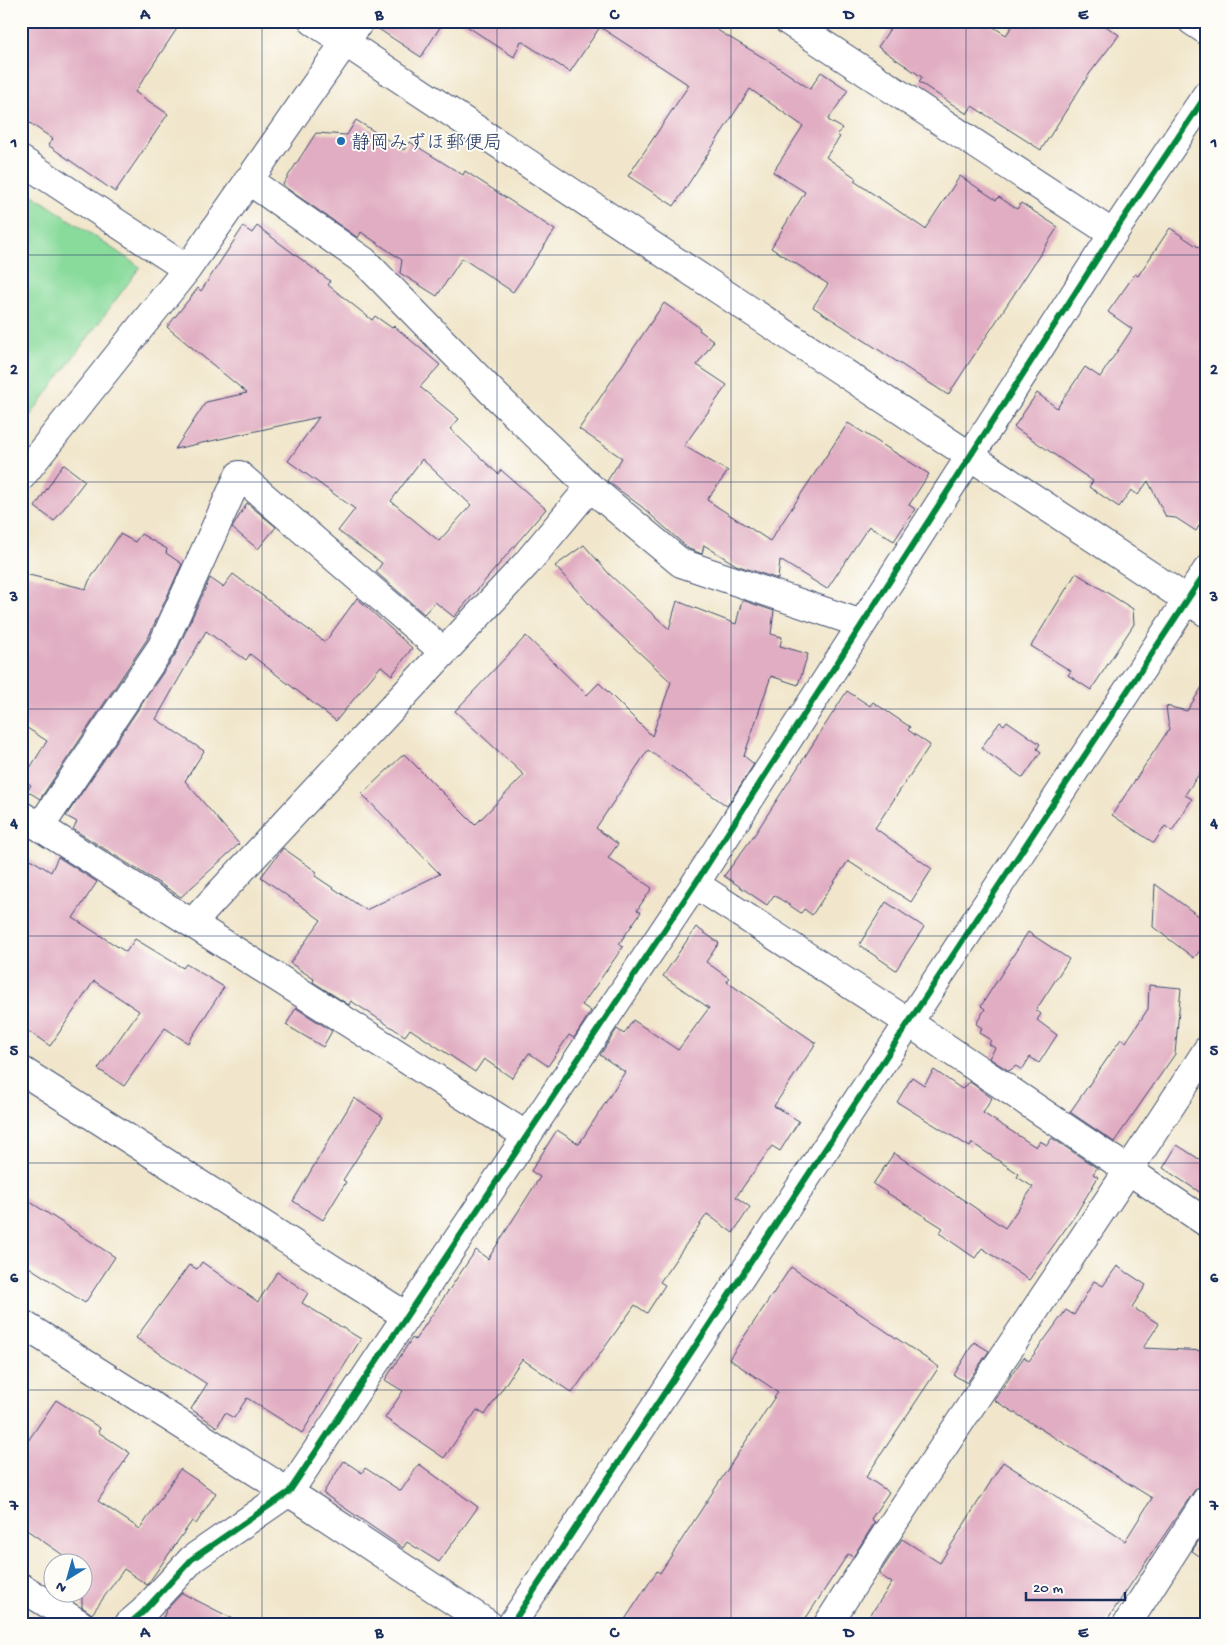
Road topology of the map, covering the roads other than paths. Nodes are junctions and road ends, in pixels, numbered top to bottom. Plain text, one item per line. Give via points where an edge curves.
1 (313, 21) edge
2 (788, 21) edge
3 (1192, 21) edge
4 (1207, 31) edge
5 (353, 32) edge
6 (1207, 94) edge
7 (21, 160) edge
8 (248, 180) junction
9 (1113, 234) junction
10 (187, 269) junction
11 (969, 457) junction
12 (21, 477) edge
13 (590, 486) junction
14 (1207, 570) edge
15 (1197, 607) edge
16 (862, 624) junction
17 (444, 652) junction
18 (30, 821) edge
19 (694, 884) junction
20 (192, 923) junction
21 (908, 1022) junction
22 (1207, 1050) edge
23 (21, 1070) edge
24 (527, 1136) junction
25 (1129, 1171) junction
26 (1207, 1223) edge
27 (406, 1316) junction
28 (21, 1323) edge
29 (289, 1492) junction
30 (1207, 1499) edge
31 (21, 1587) edge
32 (80, 1624) edge
33 (129, 1624) edge
34 (488, 1624) edge
35 (512, 1624) edge
36 (828, 1624) edge
37 (1127, 1624) edge

1 - 5 street
2 - 9 street
3 - 4 street
5 - 8 street
5 - 11 street
6 - 9 street
7 - 10 street
8 - 10 street
8 - 13 street via 364,261 493,393
9 - 11 street
10 - 12 street
11 - 15 street
11 - 16 street
13 - 16 street via 681,562
13 - 17 street via 526,564
14 - 15 street
15 - 21 street
16 - 19 street
17 - 18 street via 239,475 162,646
17 - 20 street
18 - 20 street
19 - 21 street
19 - 24 street
20 - 24 street
21 - 25 street
21 - 35 street
22 - 25 street
23 - 27 street
24 - 27 street
25 - 26 street
25 - 36 street via 914,1488
27 - 29 street
28 - 29 street
29 - 33 street via 192,1559
29 - 34 street
30 - 37 street
31 - 32 street

